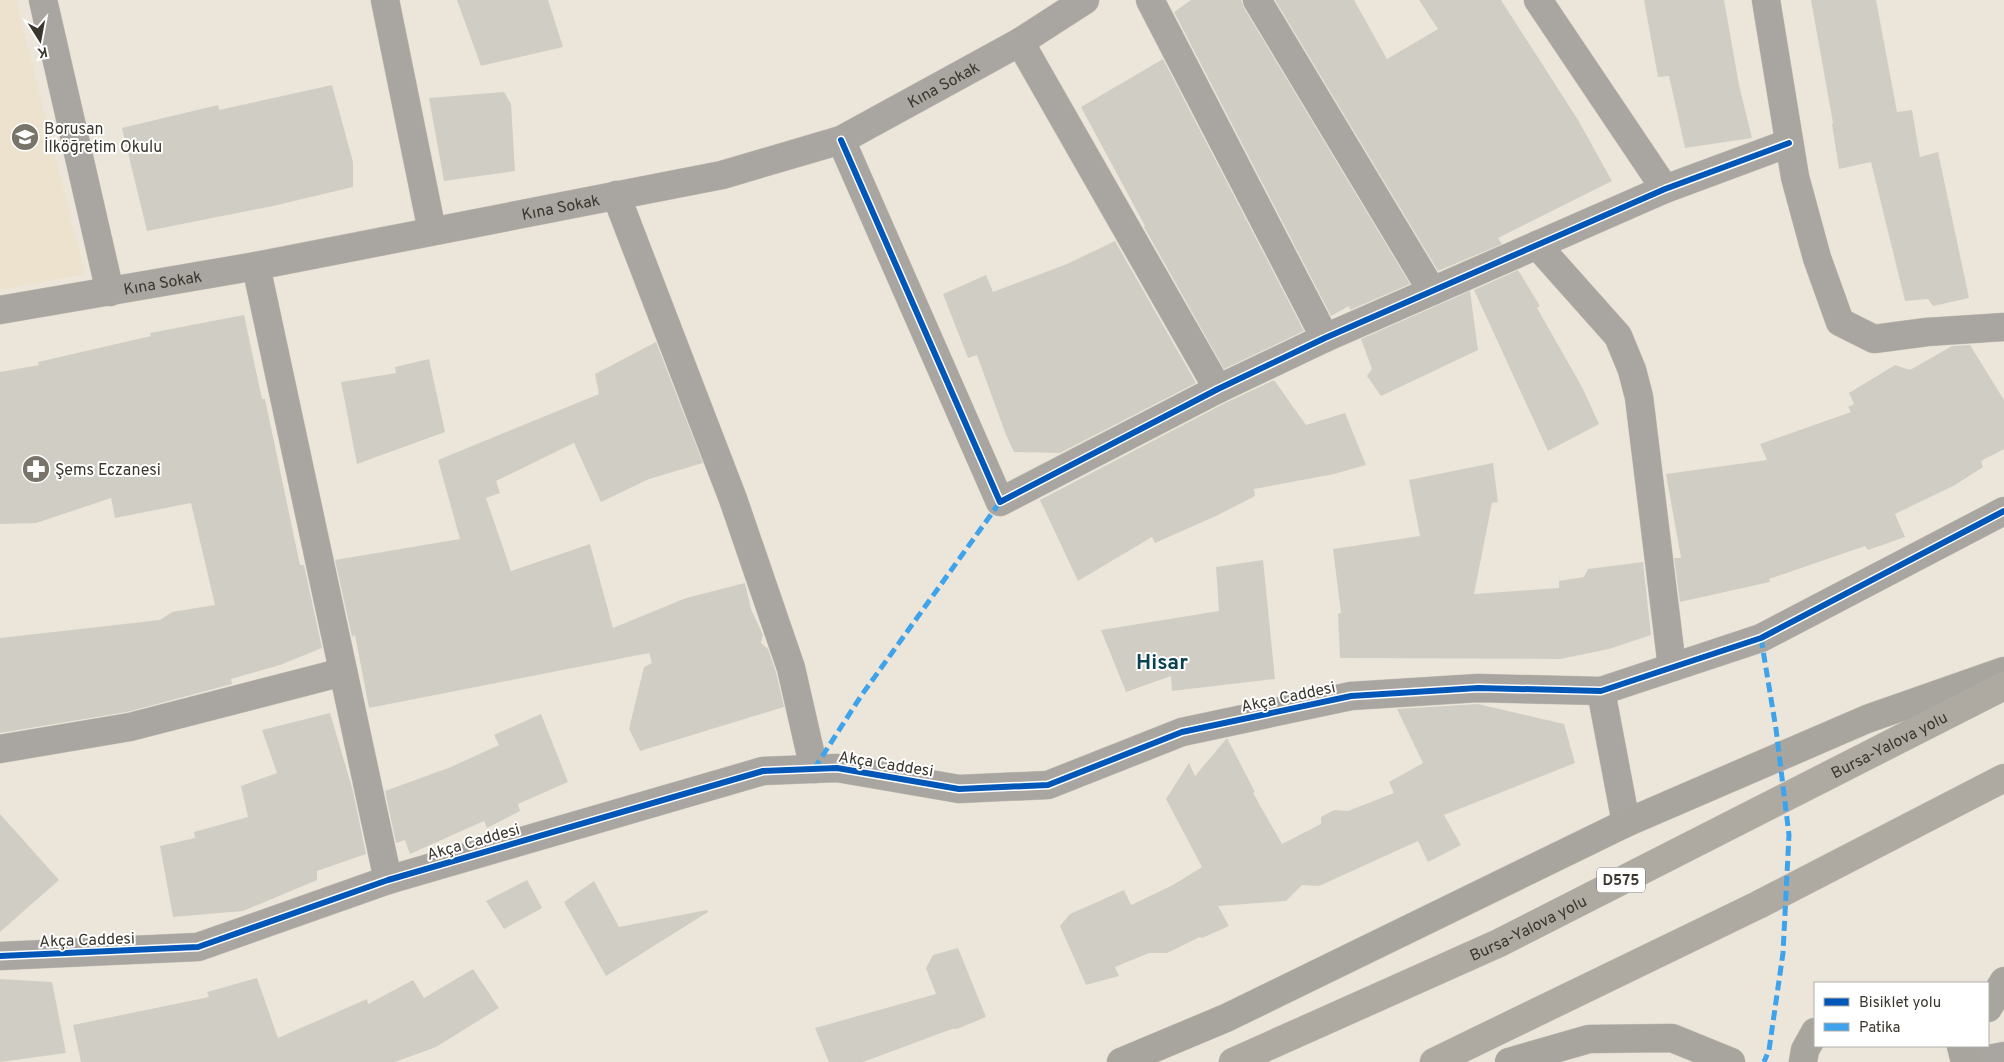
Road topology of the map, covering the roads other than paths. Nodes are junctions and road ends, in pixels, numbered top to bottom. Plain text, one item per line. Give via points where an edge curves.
1 (43, 0) edge
2 (385, 0) edge
3 (1085, 0) edge
4 (1150, 0) edge
5 (1257, 0) edge
6 (1538, 0) edge
7 (1766, 0) edge
8 (1020, 42) junction
9 (841, 140) junction
10 (1789, 143) junction
11 (1665, 189) junction
12 (616, 195) junction
13 (432, 231) junction
14 (1537, 245) junction
15 (256, 266) junction
16 (1432, 291) junction
17 (110, 292) junction
18 (0, 310) edge
19 (2004, 327) edge
20 (1324, 338) junction
21 (1218, 389) junction
22 (2004, 511) edge
23 (1672, 668) junction
24 (2004, 671) edge
25 (343, 672) junction
26 (2004, 686) edge
27 (1601, 691) junction
28 (0, 749) edge
29 (814, 769) junction
30 (2004, 778) edge
31 (1626, 823) junction
32 (388, 880) junction
33 (0, 956) edge
34 (2004, 981) edge
35 (1989, 1006) edge
36 (1814, 1034) edge
37 (1966, 1053) edge
38 (2004, 1056) edge
39 (1121, 1062) edge
40 (1233, 1062) edge
41 (1434, 1062) edge
42 (1509, 1062) edge
43 (1731, 1062) edge
44 (1804, 1062) edge

1 - 17 street
2 - 13 street
3 - 8 street, Kına Sokak
4 - 20 street
5 - 16 street
6 - 11 street
7 - 10 street
8 - 9 street, Kına Sokak
8 - 21 street
9 - 12 street, Kına Sokak via 722,175
9 - 21 street via 1000,502
10 - 11 street
10 - 19 street via 1817,258 1840,322 1874,339
11 - 14 street
12 - 13 street, Kına Sokak
12 - 29 street via 733,499 791,668
13 - 15 street, Kına Sokak
14 - 16 street
14 - 23 street via 1618,336 1632,370 1639,397
15 - 17 street, Kına Sokak
15 - 25 street
16 - 20 street
17 - 18 street, Kına Sokak
20 - 21 street
22 - 23 street, Akça Caddesi via 1761,638
23 - 27 street, Akça Caddesi
24 - 31 main road via 1867,719
25 - 28 street via 130,727
25 - 32 street
26 - 40 highway, Bursa-Yalova yolu / D575 via 1499,943
27 - 29 street, Akça Caddesi via 1478,688 1351,696 1182,732 1048,785 959,789 837,768
27 - 31 street
29 - 32 street, Akça Caddesi via 763,771
30 - 41 highway via 1758,905
31 - 39 main road via 1226,1018
32 - 33 street, Akça Caddesi via 198,948
34 - 35 main road
36 - 44 main road via 1805,1050
37 - 38 street
42 - 43 main road via 1588,1039 1672,1038

